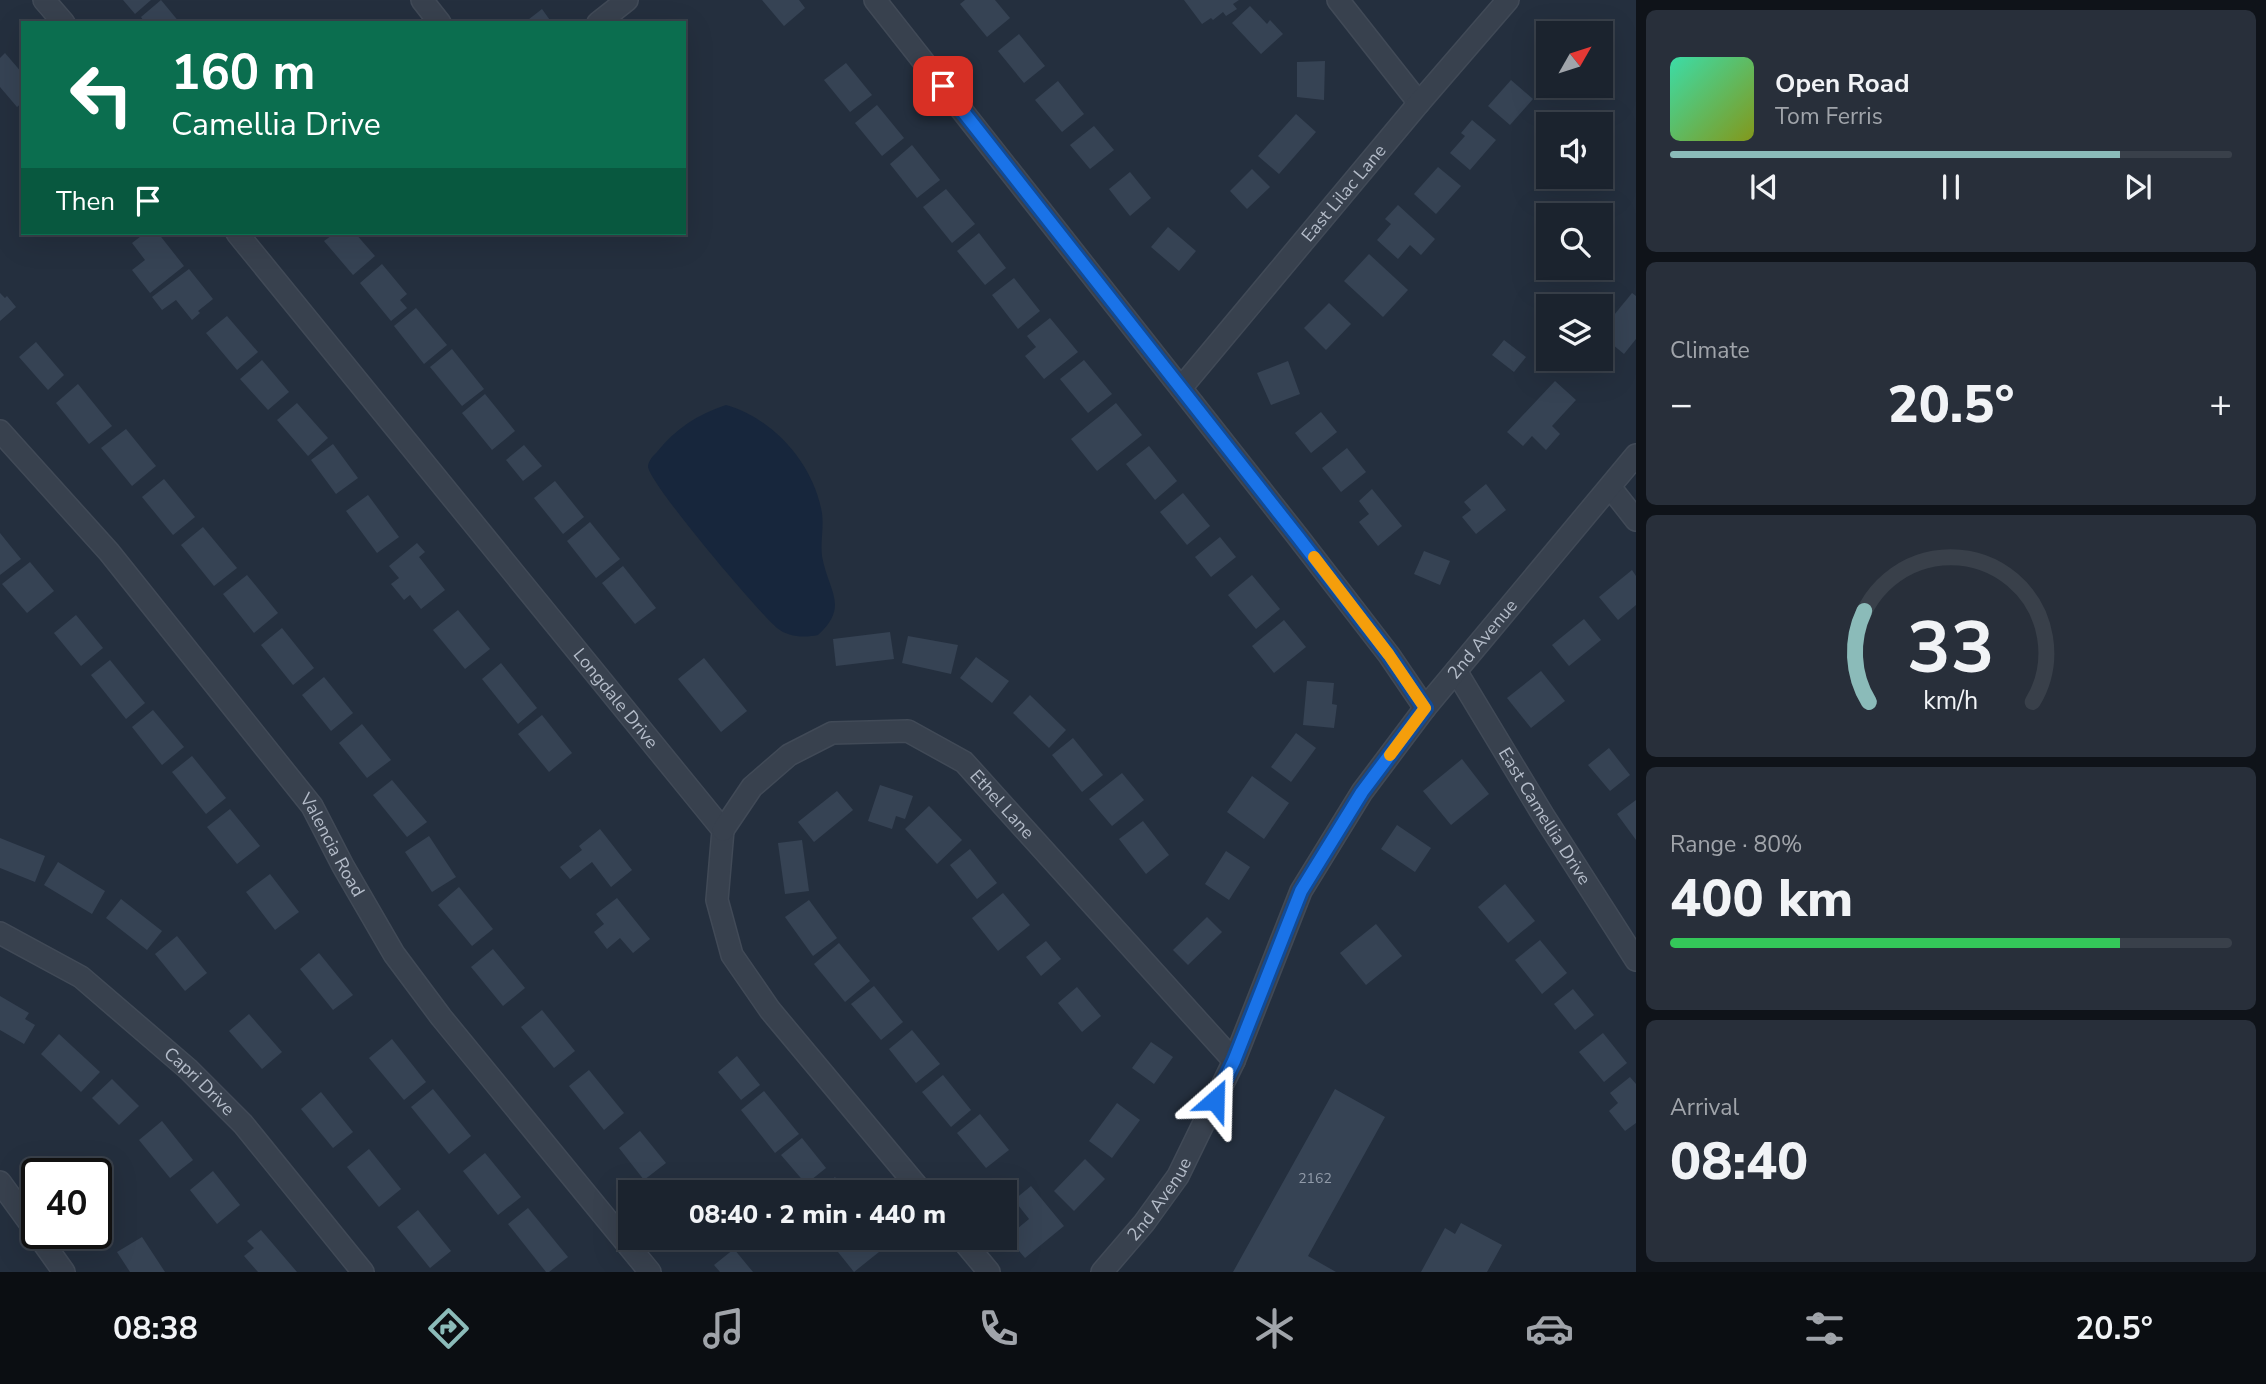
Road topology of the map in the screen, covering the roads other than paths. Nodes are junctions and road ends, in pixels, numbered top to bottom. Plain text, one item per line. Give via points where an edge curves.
1 (44, 0) edge
2 (422, 0) edge
3 (627, 0) edge
4 (875, 0) edge
5 (1338, 0) edge
6 (1508, 0) edge
7 (62, 21) edge
8 (438, 21) edge
9 (601, 21) edge
10 (1419, 103) junction
11 (239, 235) edge
12 (1181, 388) junction
13 (3, 441) edge
14 (1636, 455) edge
15 (1610, 486) junction
16 (1636, 520) edge
17 (1456, 671) junction
18 (1425, 708) junction
19 (723, 830) junction
20 (0, 933) edge
21 (1636, 960) edge
22 (1234, 1061) junction
23 (912, 1180) edge
24 (0, 1182) edge
25 (21, 1212) edge
26 (48, 1249) edge
27 (971, 1250) edge
28 (64, 1272) edge
29 (363, 1272) edge
30 (650, 1272) edge
31 (989, 1272) edge
32 (1102, 1272) edge

1 - 7 street
2 - 8 street
3 - 9 street
4 - 12 street
5 - 10 street
6 - 10 street, East Lilac Lane
10 - 12 street, East Lilac Lane
11 - 19 street, Longdale Drive
12 - 18 street via 1389,655
13 - 30 street, Valencia Road via 109,552 312,806 394,954
14 - 15 street, 2nd Avenue
15 - 16 street
15 - 17 street, 2nd Avenue
17 - 18 street, 2nd Avenue
17 - 21 street, East Camellia Drive
18 - 22 street, 2nd Avenue via 1362,792 1301,891
19 - 22 street, Ethel Lane via 752,787 789,755 832,733 908,732 964,762
19 - 23 street via 717,900 732,955 770,1010
20 - 29 street, Capri Drive via 81,977 188,1069 243,1124
22 - 32 street, 2nd Avenue via 1178,1176
24 - 25 street
26 - 28 street
27 - 31 street

